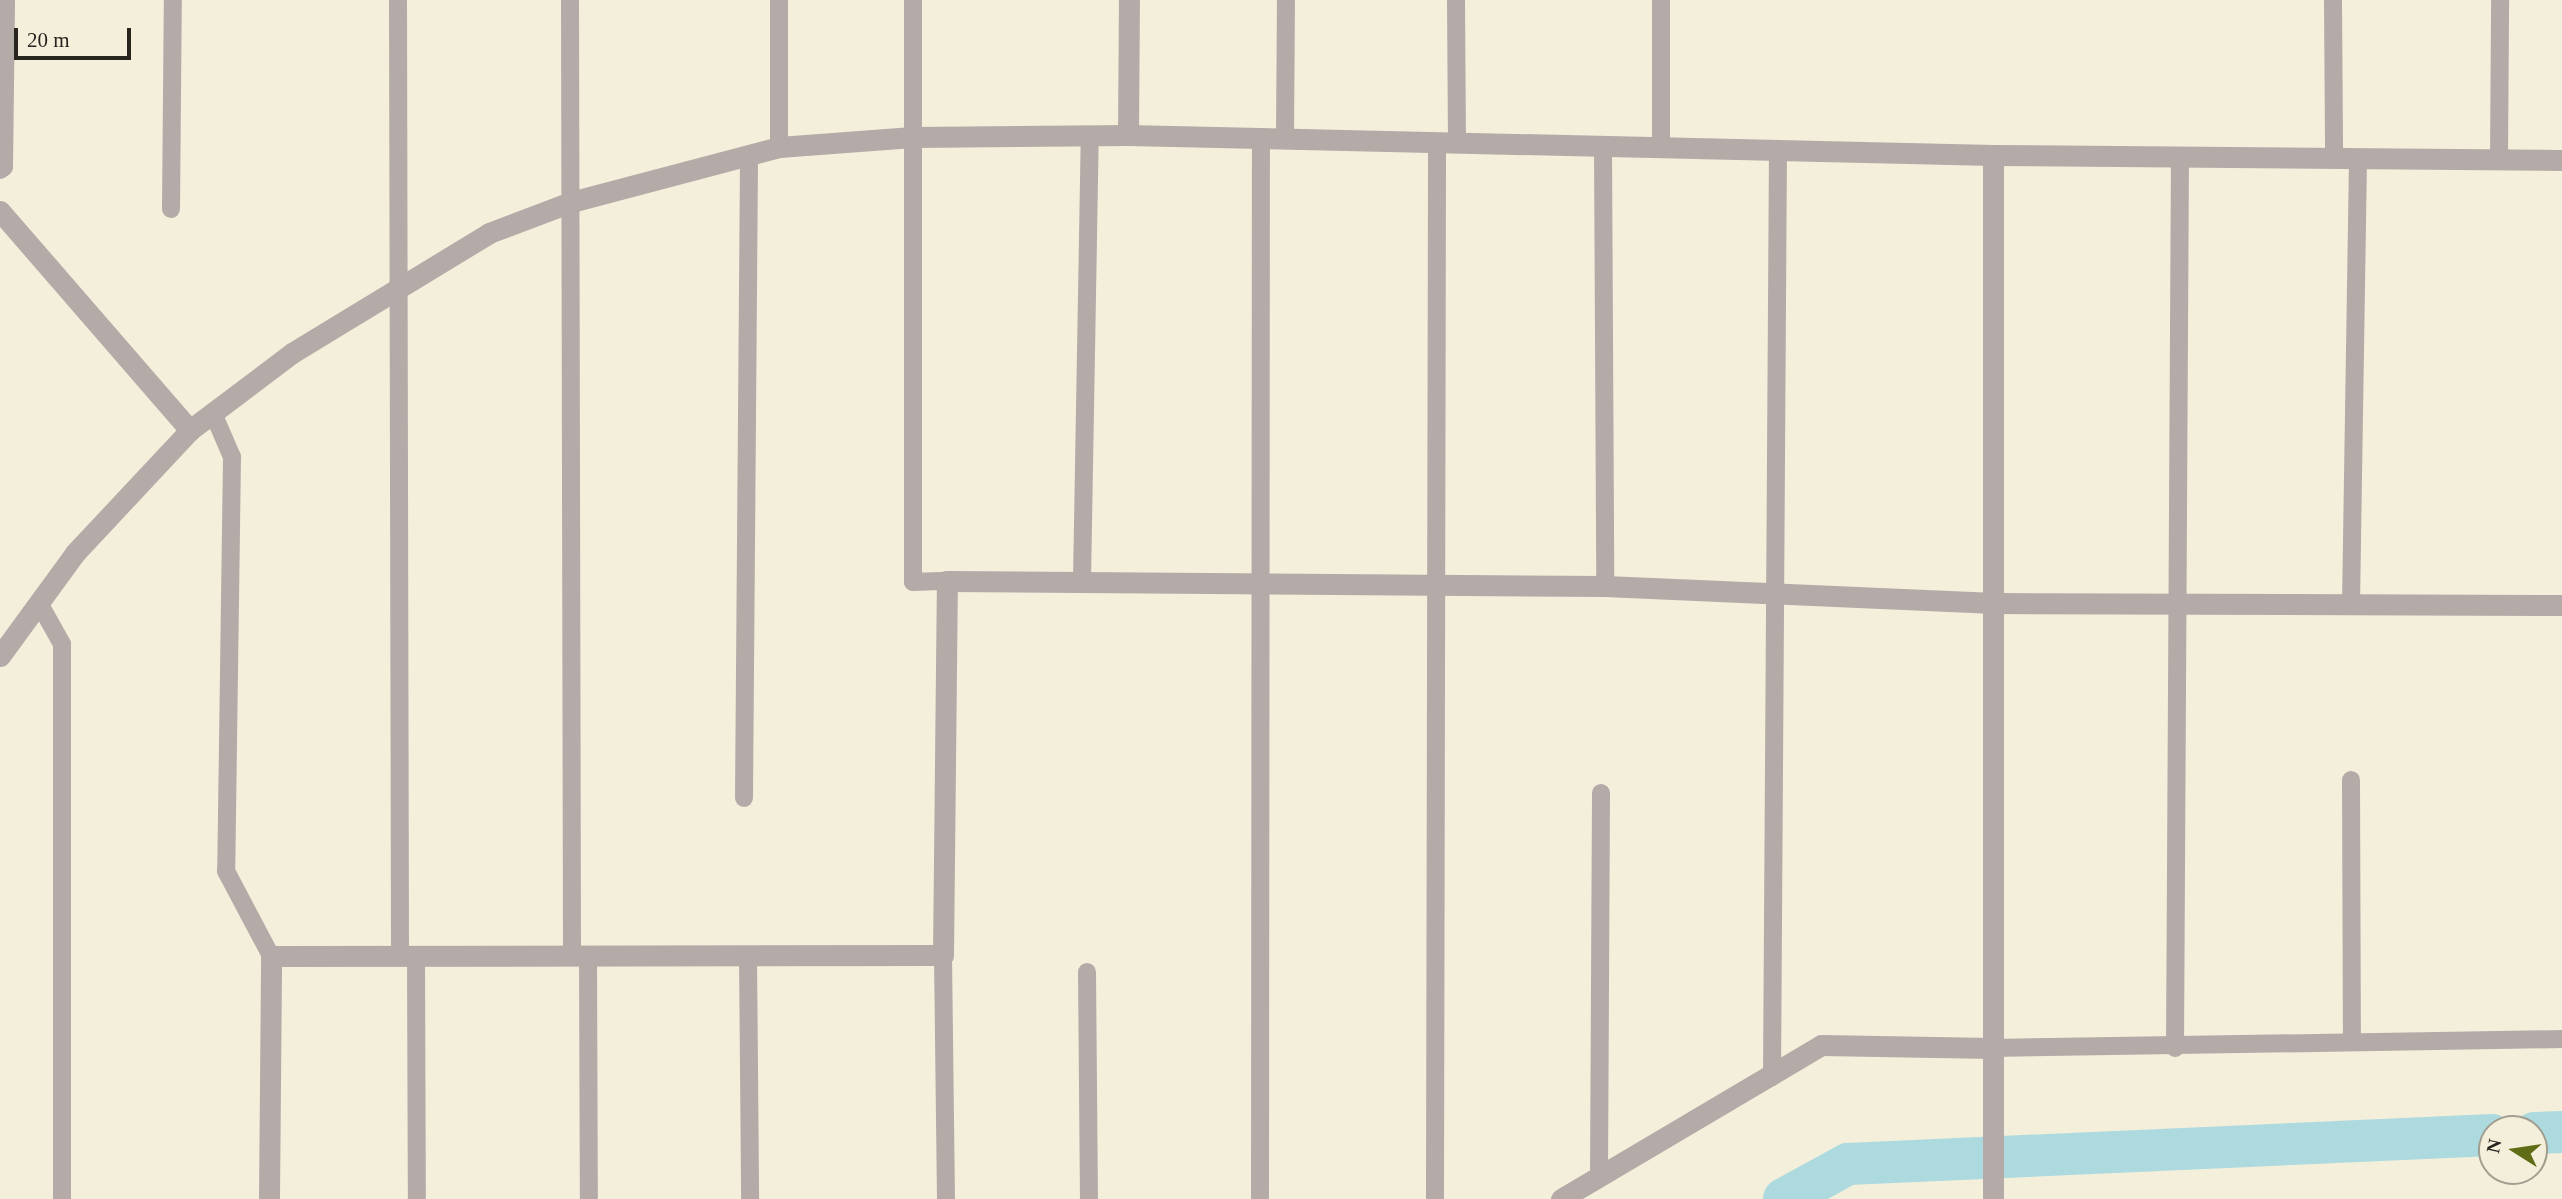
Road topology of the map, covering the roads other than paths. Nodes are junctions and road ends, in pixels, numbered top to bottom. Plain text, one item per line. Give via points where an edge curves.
1 (6, 0) edge
2 (173, 0) edge
3 (398, 0) edge
4 (570, 0) edge
5 (779, 0) edge
6 (914, 0) edge
7 (1129, 0) edge
8 (1286, 0) edge
9 (1455, 0) edge
10 (1661, 0) edge
11 (2333, 0) edge
12 (2500, 0) edge
13 (1090, 135) junction
14 (1128, 135) junction
15 (913, 137) junction
16 (1261, 138) junction
17 (1285, 138) junction
18 (1447, 142) junction
19 (1603, 145) junction
20 (1661, 146) junction
21 (779, 147) junction
22 (1779, 149) junction
23 (749, 155) junction
24 (1993, 155) junction
25 (2180, 156) junction
26 (2334, 158) junction
27 (2358, 158) junction
28 (2499, 160) junction
29 (2562, 160) edge
30 (0, 170) edge
31 (571, 202) junction
32 (171, 209) dead end
33 (0, 211) edge
34 (397, 287) junction
35 (213, 412) junction
36 (190, 430) junction
37 (947, 581) junction
38 (1082, 581) junction
39 (1262, 582) junction
40 (1433, 584) junction
41 (1605, 586) junction
42 (1773, 593) junction
43 (39, 603) junction
44 (1995, 603) junction
45 (2174, 604) junction
46 (2351, 605) junction
47 (2562, 605) edge
48 (0, 656) edge
49 (2351, 780) dead end
50 (1601, 793) dead end
51 (744, 798) dead end
52 (943, 955) junction
53 (271, 956) junction
54 (408, 956) junction
55 (580, 956) junction
56 (748, 956) junction
57 (1087, 972) dead end
58 (2562, 1039) edge
59 (2352, 1042) junction
60 (1992, 1048) junction
61 (2175, 1048) junction
62 (1772, 1077) junction
63 (1599, 1177) junction
64 (1993, 1192) edge
65 (62, 1199) edge
66 (269, 1199) edge
67 (416, 1199) edge
68 (589, 1199) edge
69 (750, 1199) edge
70 (946, 1199) edge
71 (1089, 1199) edge
72 (1260, 1199) edge
73 (1435, 1199) edge
74 (1561, 1199) edge

1 - 30 lane via 4,167
2 - 32 lane
3 - 34 lane
4 - 31 lane
5 - 21 lane
6 - 15 lane
7 - 14 street
8 - 17 lane
9 - 18 lane
10 - 20 lane
11 - 26 lane
12 - 28 lane
13 - 14 street
13 - 15 street
13 - 38 lane
14 - 16 street
15 - 21 street
15 - 37 lane via 913,582
16 - 17 street
16 - 39 lane
17 - 18 street
18 - 19 street
18 - 40 lane
19 - 20 street
19 - 41 lane
20 - 22 street
21 - 23 street
22 - 24 street
22 - 42 lane
23 - 31 street
23 - 51 lane
24 - 25 street
24 - 44 street
25 - 26 street
25 - 45 lane
26 - 27 street
27 - 28 street
27 - 46 lane
28 - 29 street
31 - 34 street via 489,233
31 - 55 lane
33 - 36 street
34 - 35 street via 292,353
34 - 54 lane
35 - 36 street
35 - 53 lane via 232,457 226,871
36 - 43 street via 75,553
37 - 38 street
37 - 52 street
38 - 39 street
39 - 40 street
39 - 72 lane
40 - 41 street
40 - 73 lane
41 - 42 street
42 - 44 street
42 - 62 lane
43 - 48 street
43 - 65 lane via 62,644
44 - 45 street
44 - 60 street
45 - 46 street
45 - 61 lane
46 - 47 street
49 - 59 lane
50 - 63 lane
52 - 56 street
52 - 70 lane
53 - 54 street
53 - 66 street
54 - 55 street
54 - 67 lane
55 - 56 street
55 - 68 lane
56 - 69 lane
57 - 71 lane
58 - 59 lane
59 - 61 lane
60 - 61 lane
60 - 62 street via 1821,1045
60 - 64 street
62 - 63 street
63 - 74 street

